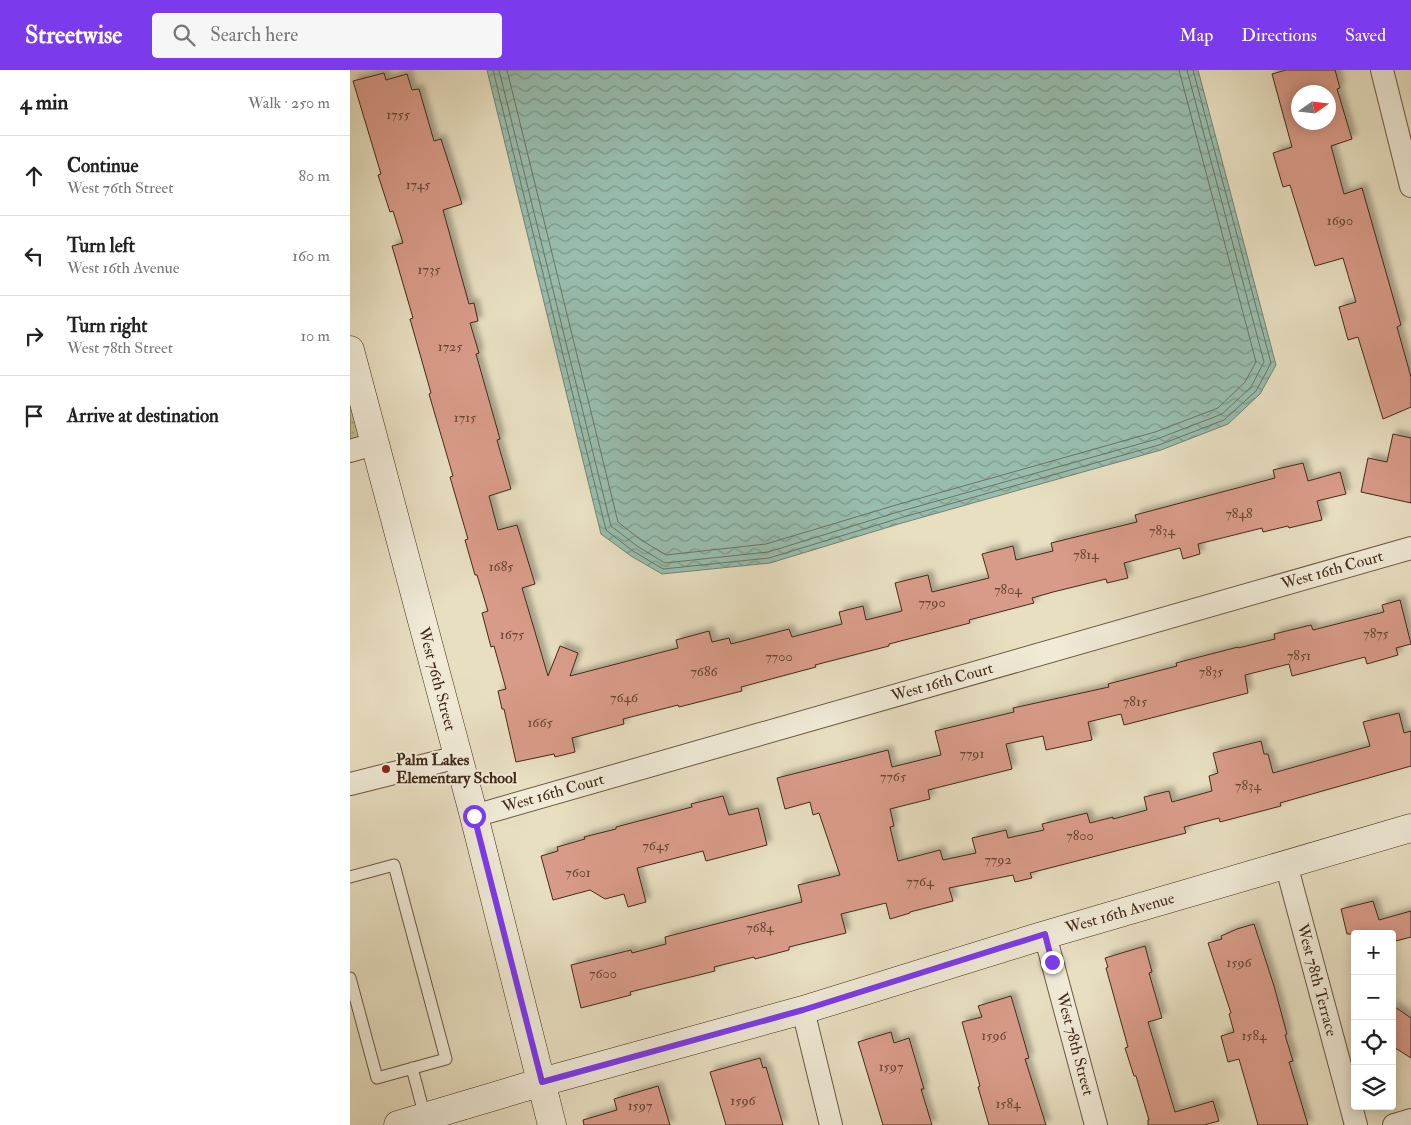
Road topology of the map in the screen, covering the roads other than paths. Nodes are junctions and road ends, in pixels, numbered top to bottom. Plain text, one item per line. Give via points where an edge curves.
1 (1382, 70) edge
2 (1411, 186) edge
3 (350, 350) edge
4 (362, 447) edge
5 (1411, 548) edge
6 (458, 757) junction
7 (350, 784) edge
8 (474, 816) junction
9 (1411, 828) edge
10 (1286, 864) junction
11 (350, 877) edge
12 (1045, 934) junction
13 (350, 978) edge
14 (803, 1010) junction
15 (412, 1068) junction
16 (542, 1082) junction
17 (425, 1117) junction
18 (1411, 1120) edge
19 (398, 1125) edge
20 (552, 1125) edge
21 (831, 1125) edge
22 (1096, 1125) edge
23 (1356, 1125) edge
24 (1394, 1125) edge

1 - 2 street
3 - 4 street, West 76th Street
4 - 6 street, West 76th Street
5 - 8 street, West 16th Court
6 - 7 street
6 - 8 street, West 76th Street
8 - 16 street, West 76th Street
9 - 10 street, West 16th Avenue
10 - 12 street, West 16th Avenue
10 - 23 street, West 78th Terrace
11 - 15 lane via 394,865 446,1059
12 - 14 street, West 16th Avenue
12 - 22 street, West 78th Street
13 - 15 lane via 377,1078
14 - 16 street, West 16th Avenue
14 - 21 street
15 - 17 lane
16 - 17 street, West 16th Avenue
16 - 20 street, West 76th Street
17 - 19 street, West 16th Avenue
18 - 24 street

